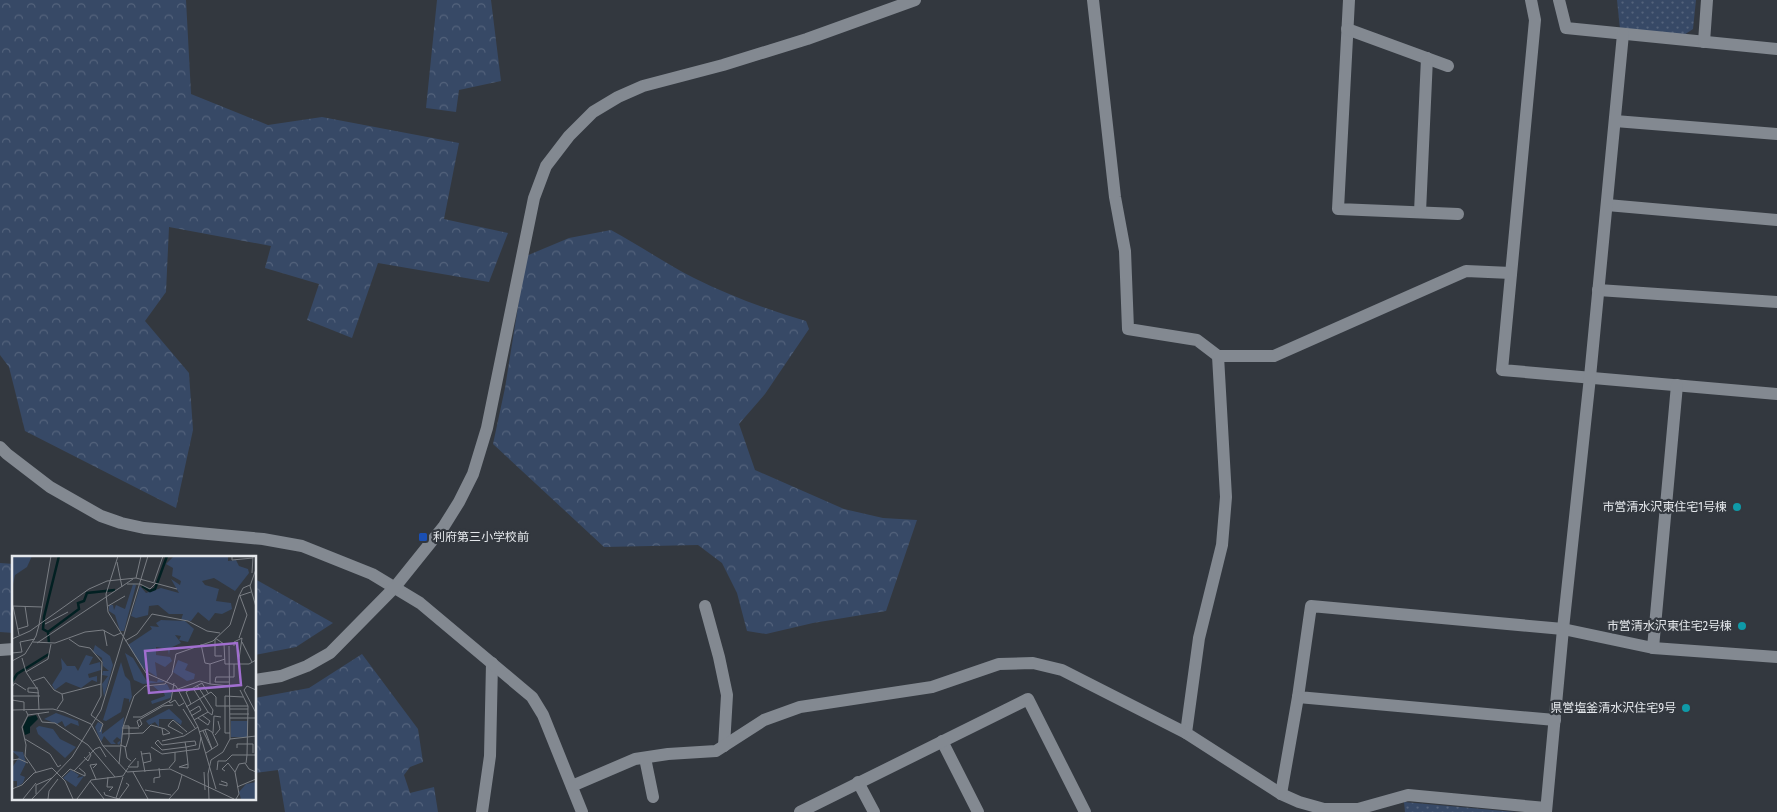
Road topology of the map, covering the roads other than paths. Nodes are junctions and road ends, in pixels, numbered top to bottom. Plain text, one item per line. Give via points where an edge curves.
1 (915, 0) edge
2 (1093, 0) edge
3 (1349, 0) edge
4 (1531, 0) edge
5 (1559, 0) edge
6 (1708, 0) edge
7 (1348, 29) junction
8 (1623, 34) junction
9 (1704, 42) junction
10 (1777, 49) edge
11 (1427, 58) junction
12 (1448, 66) dead end
13 (1615, 120) junction
14 (1777, 134) edge
15 (1606, 205) junction
16 (1420, 212) junction
17 (1458, 214) dead end
18 (1777, 220) edge
19 (1511, 273) junction
20 (1598, 290) junction
21 (1777, 302) edge
22 (1218, 356) junction
23 (1590, 378) junction
24 (1677, 385) junction
25 (1777, 394) edge
26 (0, 447) edge
27 (395, 587) junction
28 (705, 606) dead end
29 (1563, 629) junction
30 (1654, 648) junction
31 (1777, 657) edge
32 (492, 664) junction
33 (256, 680) edge
34 (1298, 697) junction
35 (1554, 720) junction
36 (1186, 733) junction
37 (942, 741) junction
38 (724, 746) junction
39 (645, 758) junction
40 (858, 782) junction
41 (572, 786) junction
42 (1281, 794) junction
43 (653, 797) dead end
44 (1298, 807) edge
45 (1546, 810) edge
46 (482, 812) edge
47 (582, 812) edge
48 (800, 812) edge
49 (874, 812) edge
50 (978, 812) edge
51 (1085, 812) edge

1 - 27 street via 807,39 643,86 593,112 569,136 546,166 534,198 487,428 473,474 444,526
2 - 22 street via 1115,197 1125,251 1128,329 1197,340
3 - 7 street
4 - 19 street via 1535,20
5 - 8 street via 1566,28
6 - 9 street
7 - 11 street
7 - 16 street via 1338,209
8 - 9 street
8 - 13 street
9 - 10 street
11 - 12 street
11 - 16 street
13 - 14 street
13 - 15 street
15 - 18 street
15 - 20 street
16 - 17 street
19 - 22 street via 1466,271 1274,356
19 - 23 street via 1502,370
20 - 21 street
20 - 23 street
22 - 36 street via 1226,497 1222,545 1200,638
23 - 24 street
23 - 29 street
24 - 25 street
24 - 30 street
26 - 27 street via 50,487 101,516 144,528 263,539 302,546 372,574
27 - 32 street via 420,603
27 - 33 street via 330,653 281,676
28 - 38 street via 727,696
29 - 30 street
29 - 34 street via 1310,606
29 - 35 street
30 - 31 street
32 - 41 street via 532,697 543,715
32 - 46 street via 490,756
34 - 35 street
34 - 42 street
35 - 45 street
36 - 38 street via 1062,670 1034,663 999,664 932,687 800,707 764,720
36 - 42 street
37 - 40 street
37 - 50 street
37 - 51 street via 1028,699
38 - 39 street via 716,751
39 - 41 street via 635,759
39 - 43 street
40 - 48 street
40 - 49 street
41 - 47 street
42 - 44 street
44 - 45 street via 1358,810 1408,795

